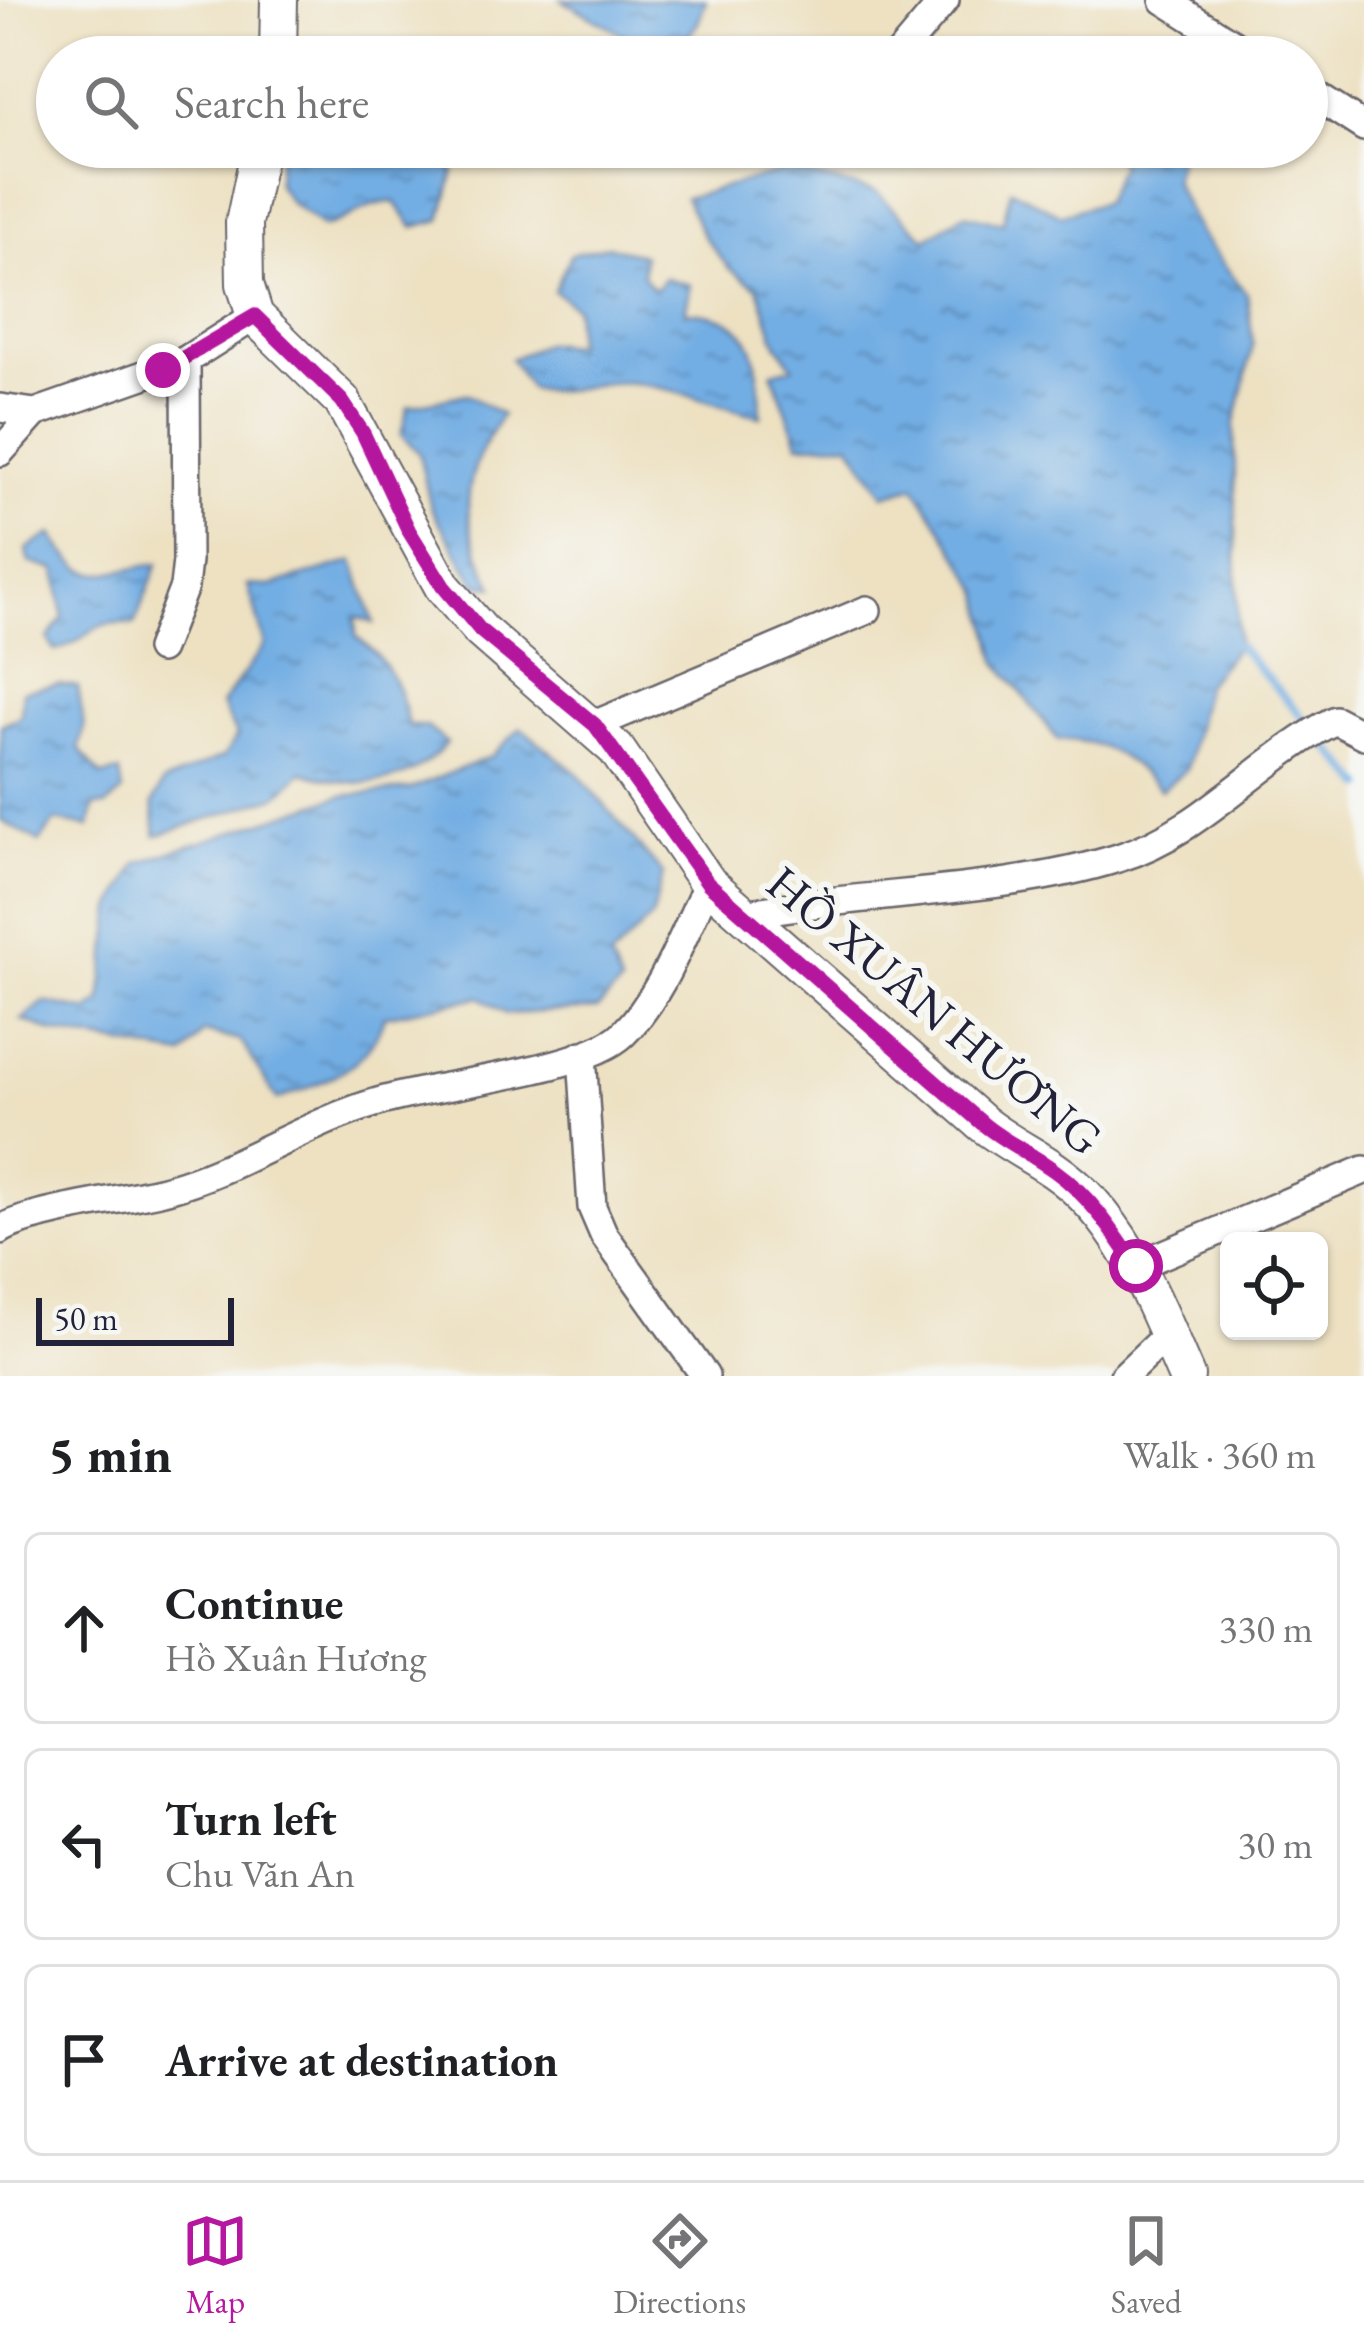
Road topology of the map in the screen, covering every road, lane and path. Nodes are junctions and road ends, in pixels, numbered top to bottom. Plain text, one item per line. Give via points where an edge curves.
1 (279, 0) edge
2 (945, 0) edge
3 (1164, 0) edge
4 (278, 36) edge
5 (915, 36) edge
6 (1221, 36) edge
7 (1328, 104) edge
8 (1364, 128) edge
9 (256, 168) edge
10 (255, 316) junction
11 (186, 360) junction
12 (0, 408) edge
13 (35, 413) junction
14 (0, 452) edge
15 (867, 610) dead end
16 (160, 650) dead end
17 (595, 725) junction
18 (1364, 735) edge
19 (708, 883) junction
20 (746, 914) junction
21 (582, 1055) junction
22 (1364, 1170) edge
23 (0, 1230) edge
24 (1136, 1266) junction
25 (1168, 1334) junction
26 (705, 1376) edge
27 (1124, 1376) edge
28 (1186, 1376) edge

1 - 4 street
2 - 5 street
3 - 6 street
7 - 8 street
9 - 10 street via 244,223 245,284
10 - 11 street
10 - 17 street, HỒ XUÂN HƯƠNG via 342,401 456,602
11 - 13 street
11 - 16 street via 187,561
12 - 13 street
13 - 14 street
15 - 17 street
17 - 19 street, HỒ XUÂN HƯƠNG
18 - 20 street via 1342,721 1327,724 1202,816 1118,859
19 - 20 street, HỒ XUÂN HƯƠNG
19 - 21 street via 646,1008 620,1037
20 - 24 street, HỒ XUÂN HƯƠNG via 983,1124 1088,1200
21 - 23 street via 376,1102 201,1180
21 - 26 street via 592,1207
22 - 24 street
24 - 25 street, HỒ XUÂN HƯƠNG
25 - 27 street
25 - 28 street, HỒ XUÂN HƯƠNG

